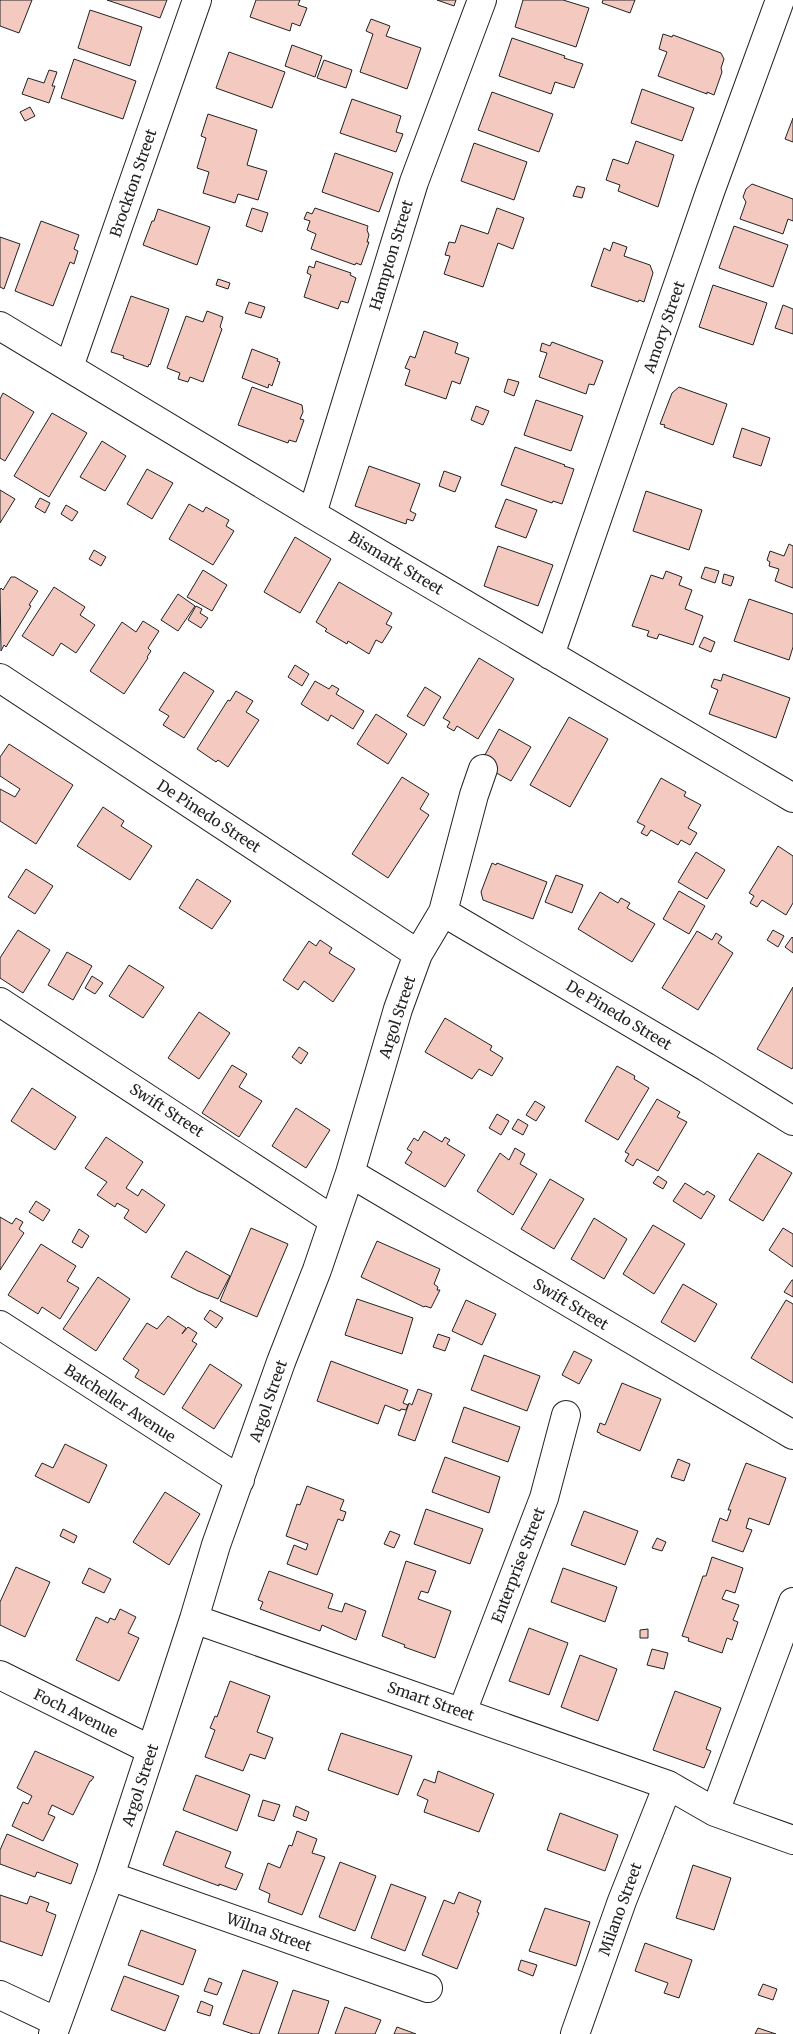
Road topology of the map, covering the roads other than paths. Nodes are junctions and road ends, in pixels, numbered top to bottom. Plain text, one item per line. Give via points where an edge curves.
1 (197, 0) edge
2 (482, 0) edge
3 (780, 0) edge
4 (0, 326) edge
5 (69, 367) junction
6 (312, 514) junction
7 (550, 654) junction
8 (0, 678) edge
9 (484, 769) dead end
10 (792, 794) edge
11 (443, 912) junction
12 (418, 954) junction
13 (0, 1002) edge
14 (793, 1121) edge
15 (350, 1172) junction
16 (333, 1220) junction
17 (0, 1325) edge
18 (566, 1415) dead end
19 (793, 1435) edge
20 (240, 1480) junction
21 (793, 1602) edge
22 (194, 1618) junction
23 (0, 1675) edge
24 (462, 1712) junction
25 (151, 1750) junction
26 (668, 1785) junction
27 (716, 1812) junction
28 (793, 1840) edge
29 (110, 1876) junction
30 (428, 1988) dead end
31 (0, 1995) edge
32 (55, 2028) edge
33 (575, 2034) edge

1 - 5 street, Brockton Street
2 - 6 street, Hampton Street via 414,182
3 - 7 street, Amory Street
4 - 5 street, Bismark Street
5 - 6 street, Bismark Street
6 - 7 street, Bismark Street
7 - 10 street, Bismark Street
8 - 12 street, De Pinedo Street
9 - 11 street, Argol Street
11 - 12 street, Argol Street
11 - 14 street, De Pinedo Street
12 - 15 street, Argol Street via 398,1009
13 - 16 street, Swift Street
15 - 16 street, Argol Street
15 - 19 street, Swift Street
16 - 20 street, Argol Street
17 - 20 street, Batcheller Avenue
18 - 24 street, Enterprise Street via 544,1498
20 - 22 street, Argol Street
21 - 27 street
22 - 24 street, Smart Street
22 - 25 street, Argol Street
23 - 25 street, Foch Avenue
24 - 26 street, Smart Street
25 - 29 street, Argol Street
26 - 27 street, Smart Street
26 - 33 street, Milano Street via 622,1901
27 - 28 street
29 - 30 street, Wilna Street
29 - 32 street, Argol Street
31 - 32 street

